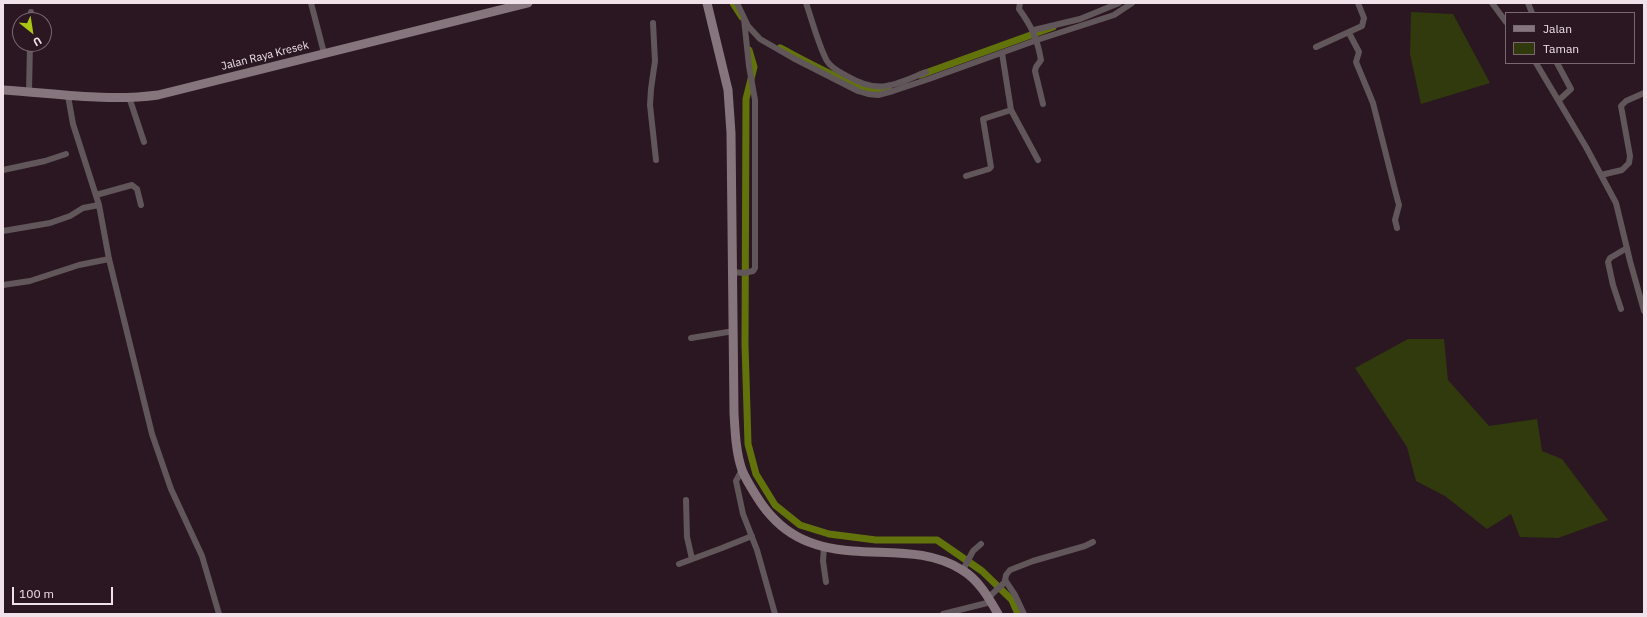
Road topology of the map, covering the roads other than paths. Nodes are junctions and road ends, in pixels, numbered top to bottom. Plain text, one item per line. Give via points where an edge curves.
1 (310, 3) edge
2 (528, 3) edge
3 (707, 3) edge
4 (737, 3) edge
5 (806, 3) edge
6 (1020, 3) edge
7 (1119, 3) edge
8 (1132, 3) edge
9 (1358, 3) edge
10 (1492, 3) edge
11 (744, 18) junction
12 (1505, 21) edge
13 (653, 23) dead end
14 (1349, 32) junction
15 (1036, 35) junction
16 (1316, 47) dead end
17 (30, 52) edge
18 (324, 53) junction
19 (1002, 53) junction
20 (1537, 64) edge
21 (1558, 64) edge
22 (926, 72) dead end
23 (3, 90) edge
24 (29, 92) junction
25 (1644, 93) edge
26 (68, 96) junction
27 (129, 97) junction
28 (1559, 100) junction
29 (1043, 104) dead end
30 (1011, 110) junction
31 (144, 142) dead end
32 (66, 154) dead end
33 (656, 160) dead end
34 (1038, 160) dead end
35 (3, 170) edge
36 (1601, 175) junction
37 (966, 176) dead end
38 (96, 195) junction
39 (99, 205) junction
40 (141, 205) dead end
41 (1396, 228) dead end
42 (3, 231) edge
43 (1627, 248) junction
44 (109, 259) junction
45 (732, 272) junction
46 (3, 285) edge
47 (1621, 309) dead end
48 (1644, 311) edge
49 (734, 331) junction
50 (691, 338) dead end
51 (742, 470) junction
52 (686, 500) dead end
53 (752, 536) junction
54 (1093, 542) dead end
55 (981, 544) dead end
56 (824, 547) junction
57 (692, 559) junction
58 (679, 564) dead end
59 (964, 567) junction
60 (1005, 581) junction
61 (826, 582) dead end
62 (992, 597) junction
63 (219, 614) edge
64 (775, 614) edge
65 (943, 614) edge
66 (998, 614) edge
67 (1024, 614) edge

1 - 18 street
2 - 18 main road, Jalan Raya Kresek
3 - 45 main road via 728,90 731,134
4 - 11 street
5 - 22 street via 826,59 835,70 873,87 885,86
6 - 15 street via 1019,9
7 - 15 street
8 - 15 street via 1114,15
9 - 14 street via 1364,21 1362,26
10 - 12 street
11 - 19 street via 752,31 792,58 868,94 878,95 893,91
11 - 45 street via 745,43 755,100 755,257 754,270 747,273
13 - 33 street via 655,61 650,105
14 - 16 street
14 - 41 street via 1359,52 1356,62 1373,103 1399,205 1395,220
15 - 19 street
15 - 29 street via 1041,60 1035,71
17 - 24 street
18 - 27 main road, Jalan Raya Kresek via 178,90
19 - 30 street
20 - 28 street
21 - 28 street via 1571,89
23 - 24 main road, Jalan Raya Kresek
24 - 26 main road, Jalan Raya Kresek
25 - 36 street via 1621,106 1629,163 1622,170
26 - 27 main road, Jalan Raya Kresek
26 - 38 street via 73,124
27 - 31 street
28 - 36 street
30 - 34 street
30 - 37 street via 983,119 991,167
32 - 35 street
36 - 43 street via 1617,206
38 - 39 street
38 - 40 street via 132,185 137,189
39 - 42 street via 83,208 50,223
39 - 44 street
43 - 47 street via 1610,258 1608,262
43 - 48 street
44 - 46 street via 79,265 30,281
44 - 63 street via 152,434 171,489 202,556
45 - 49 main road
49 - 50 street
49 - 51 main road via 734,413
51 - 53 street via 736,481 743,514
51 - 56 main road via 759,501 779,525 811,544
52 - 57 street via 687,538
53 - 57 street
53 - 64 street
54 - 60 street via 1014,568 1008,572
55 - 59 street via 970,555
56 - 59 main road via 920,554
56 - 61 street
57 - 58 street
59 - 62 main road
60 - 62 street
60 - 67 street via 1010,585
62 - 65 street
62 - 66 main road

